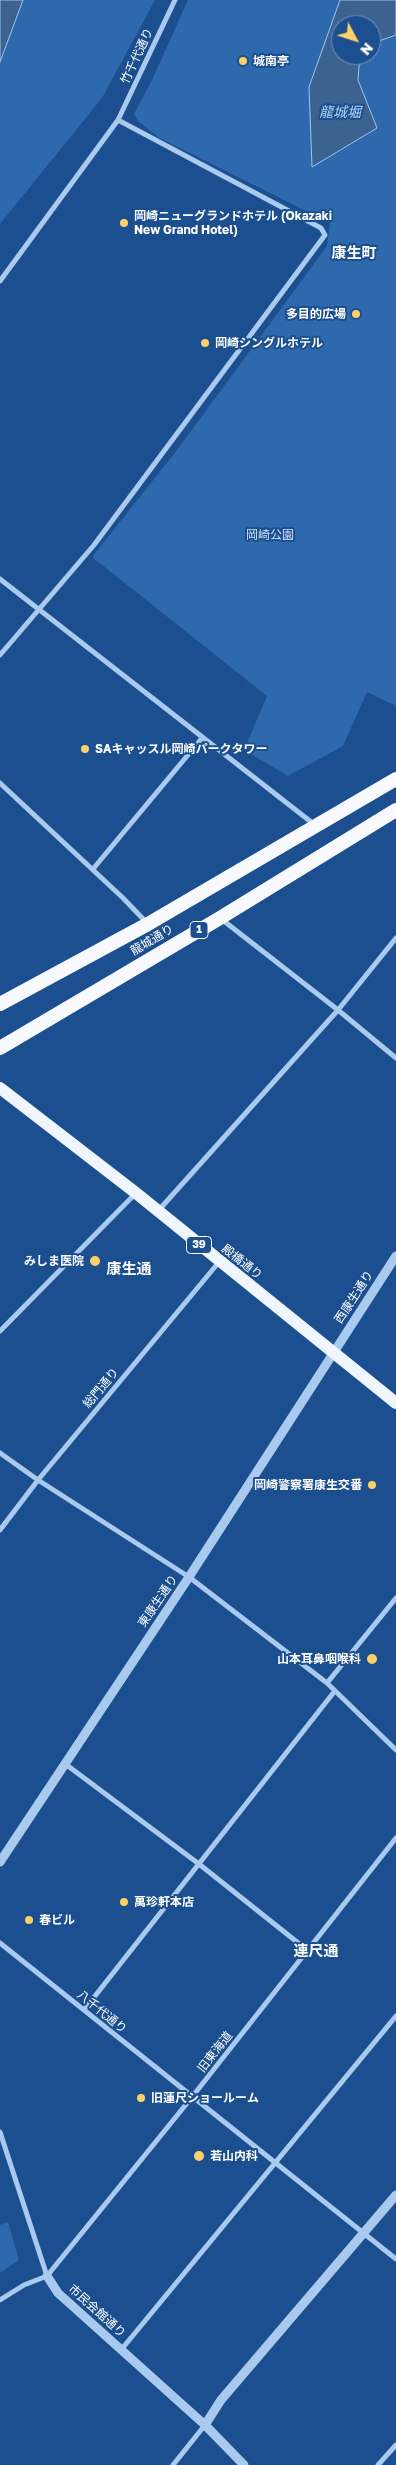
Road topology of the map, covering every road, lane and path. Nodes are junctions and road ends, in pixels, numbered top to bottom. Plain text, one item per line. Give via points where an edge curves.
1 (175, 0) edge
2 (118, 120) junction
3 (0, 281) edge
4 (0, 579) edge
5 (38, 610) junction
6 (0, 655) edge
7 (202, 738) junction
8 (396, 780) edge
9 (0, 783) edge
10 (396, 810) edge
11 (316, 827) junction
12 (93, 869) junction
13 (220, 918) junction
14 (148, 924) junction
15 (396, 938) edge
16 (0, 1004) edge
17 (338, 1010) junction
18 (0, 1048) edge
19 (396, 1058) edge
20 (0, 1088) edge
21 (136, 1193) junction
22 (158, 1211) junction
23 (396, 1256) edge
24 (219, 1262) junction
25 (0, 1331) edge
26 (334, 1352) junction
27 (396, 1403) edge
28 (0, 1453) edge
29 (38, 1480) junction
30 (0, 1530) edge
31 (189, 1576) junction
32 (396, 1598) edge
33 (327, 1683) junction
34 (334, 1692) junction
35 (396, 1750) edge
36 (64, 1763) junction
37 (396, 1838) edge
38 (0, 1862) edge
39 (199, 1864) junction
40 (0, 1943) edge
41 (307, 1950) junction
42 (84, 2010) junction
43 (396, 2016) edge
44 (192, 2097) junction
45 (0, 2132) edge
46 (275, 2163) junction
47 (396, 2195) edge
48 (363, 2234) junction
49 (396, 2260) edge
50 (47, 2276) junction
51 (0, 2300) edge
52 (121, 2350) junction
53 (205, 2426) junction
54 (396, 2445) edge
55 (173, 2465) edge
56 (244, 2465) edge
57 (378, 2465) edge

1 - 2 street, 竹千代通り
2 - 3 street, 竹千代通り
2 - 5 street via 321,228 325,235 94,545
4 - 5 street
5 - 6 street
5 - 7 street
7 - 11 street
7 - 12 street
8 - 11 highway, 龍城通り
9 - 12 street
10 - 13 highway, 龍城通り / 1
11 - 14 highway, 龍城通り
12 - 14 street
13 - 17 street
13 - 18 highway, 龍城通り / 1
14 - 16 highway, 龍城通り
15 - 17 street
17 - 19 street
17 - 22 street
20 - 21 main road, 殿橋通り / 39
21 - 22 main road, 殿橋通り / 39
21 - 25 street
22 - 24 main road, 殿橋通り / 39
23 - 26 street, 西康生通り
24 - 26 main road, 殿橋通り / 39
24 - 29 street, 総門通り
26 - 27 main road, 殿橋通り / 39
26 - 31 street, 東康生通り
28 - 29 street
29 - 30 street, 総門通り
29 - 31 street
31 - 33 street
31 - 36 street, 東康生通り
32 - 33 street
33 - 34 street
34 - 35 street
34 - 39 street
36 - 38 street, 東康生通り
36 - 39 street
37 - 41 street, 旧東海道
39 - 41 street
39 - 42 street
40 - 42 street, 八千代通り
41 - 44 street, 旧東海道
42 - 44 street, 八千代通り
43 - 46 street
44 - 46 street, 八千代通り
44 - 50 street, 旧東海道
45 - 50 street, 市民会館通り
46 - 48 street, 八千代通り
46 - 52 street
47 - 48 street
48 - 49 street, 八千代通り
48 - 53 street via 221,2400
50 - 51 street
50 - 52 street, 市民会館通り via 58,2293
52 - 53 street, 市民会館通り
53 - 55 street
53 - 56 street, 市民会館通り
54 - 57 street

